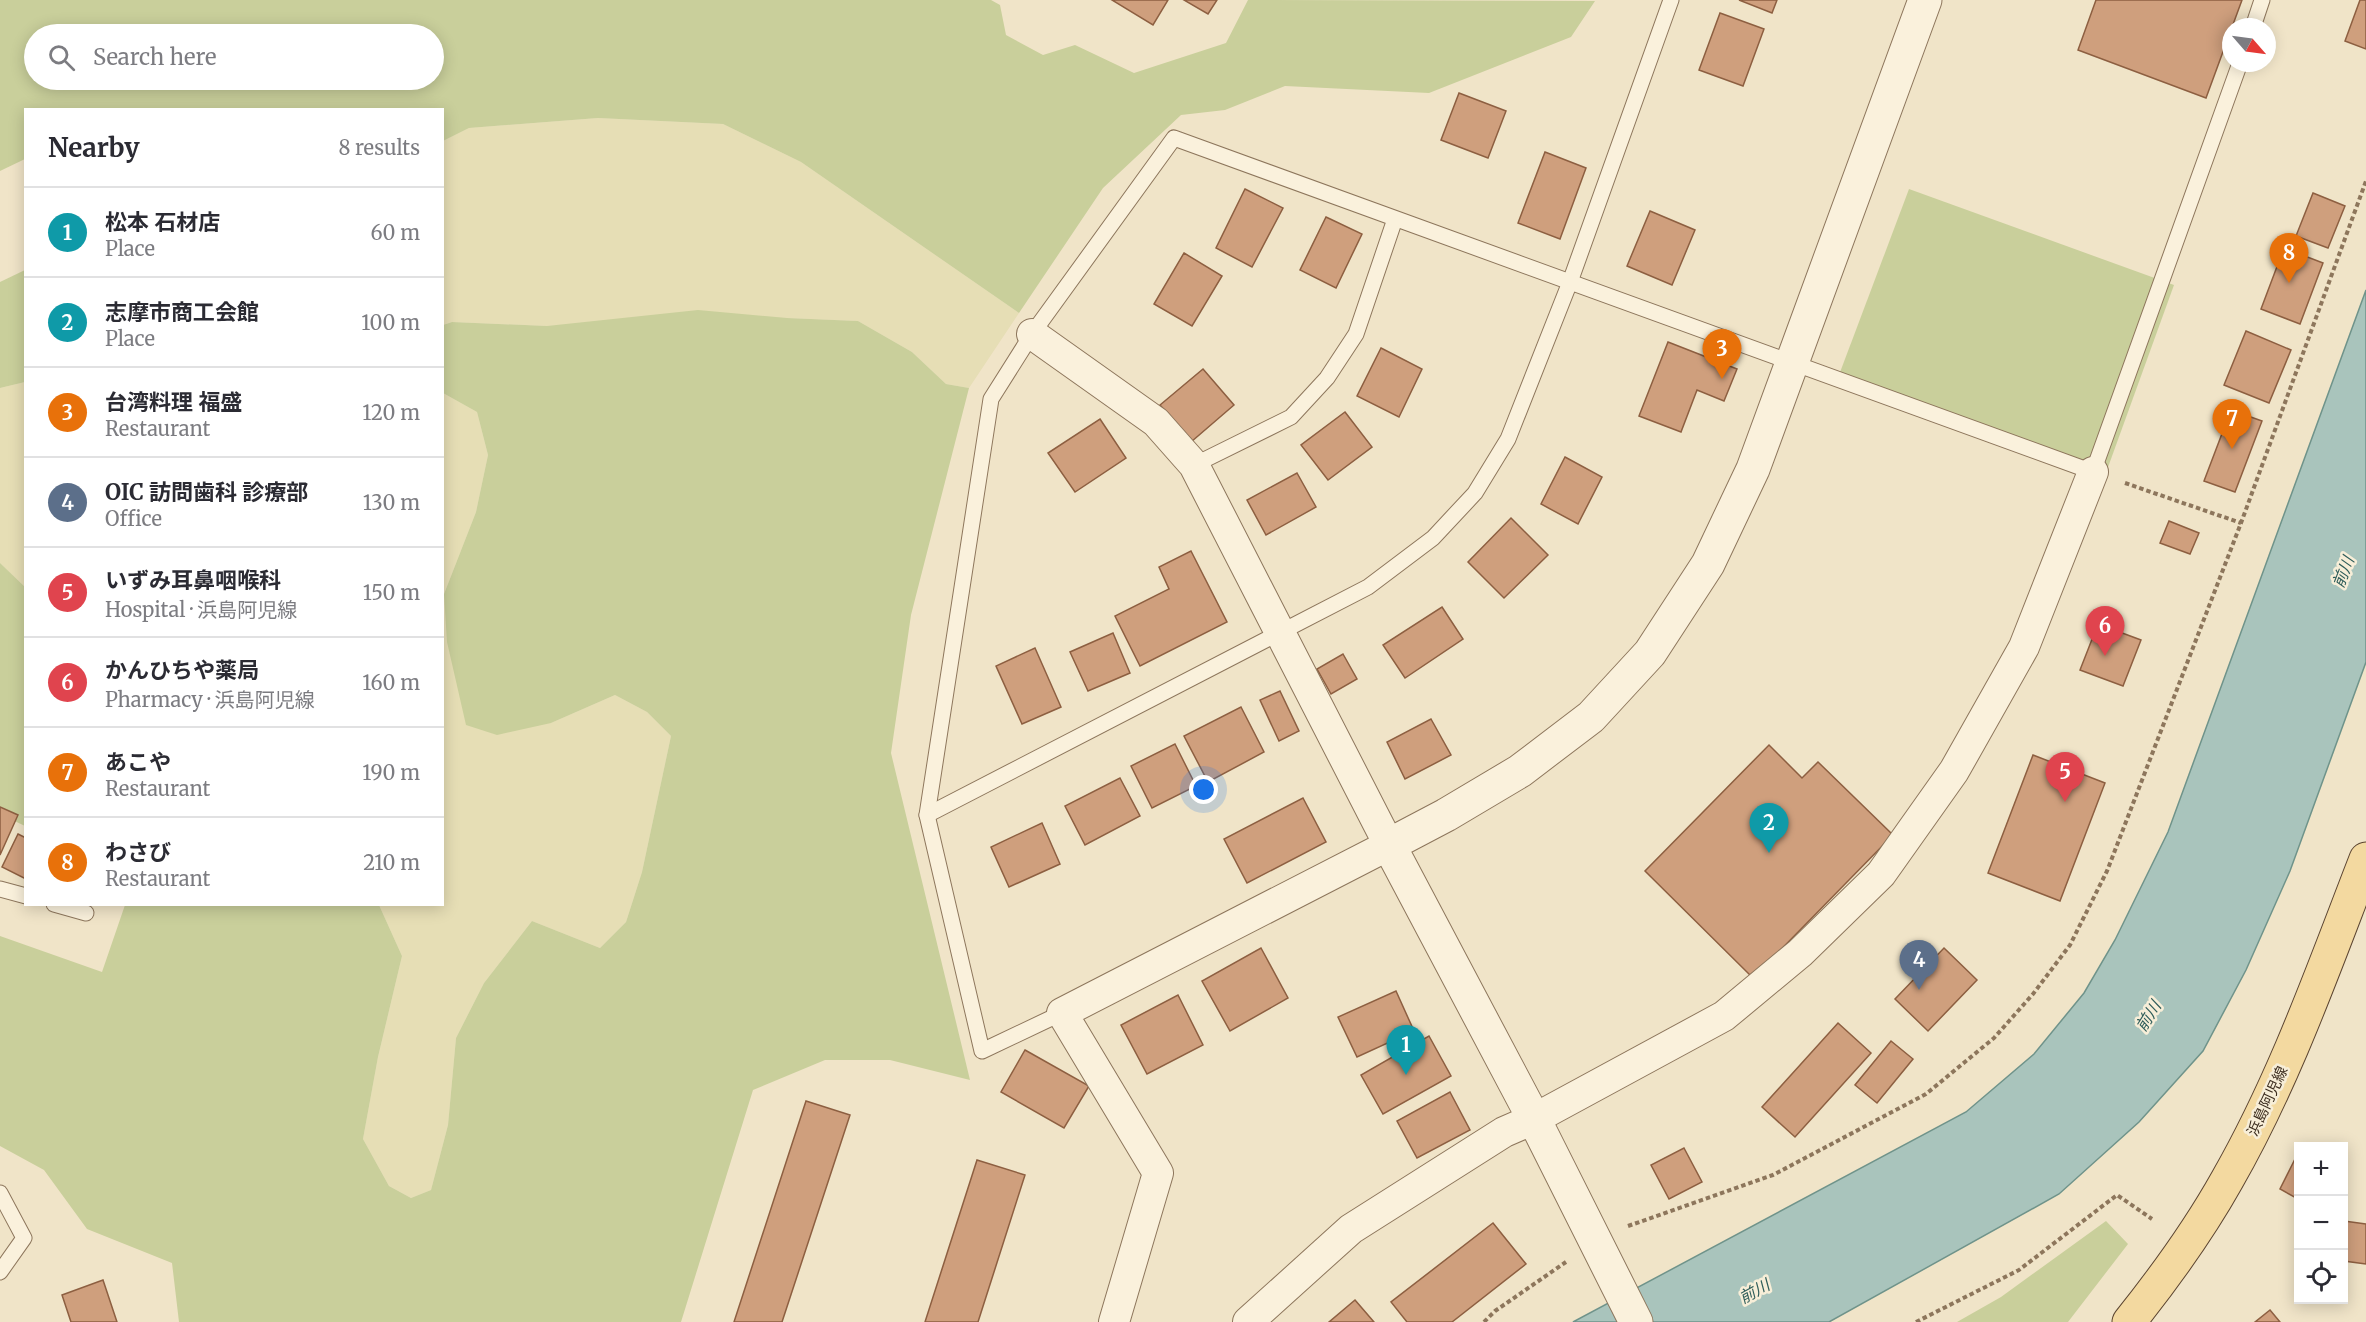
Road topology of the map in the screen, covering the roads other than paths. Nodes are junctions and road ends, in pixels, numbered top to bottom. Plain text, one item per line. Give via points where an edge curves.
1 (1671, 0) edge
2 (1925, 0) edge
3 (2262, 0) edge
4 (2256, 18) edge
5 (2237, 72) edge
6 (1395, 219) junction
7 (1570, 282) junction
8 (1032, 334) junction
9 (1792, 364) junction
10 (1194, 465) junction
11 (2093, 472) junction
12 (1280, 633) junction
13 (927, 815) junction
14 (1389, 845) junction
15 (2366, 859) edge
16 (0, 889) edge
17 (24, 895) edge
18 (60, 906) edge
19 (86, 914) dead end
20 (1062, 1013) junction
21 (1534, 1119) junction
22 (0, 1193) edge
23 (0, 1272) edge
24 (1113, 1322) edge
25 (1248, 1322) edge
26 (1636, 1322) edge
27 (2128, 1322) edge

1 - 7 lane
2 - 9 street
3 - 4 lane
5 - 11 lane
6 - 7 lane
6 - 8 lane via 1174,138
6 - 10 lane via 1356,334 1327,378 1290,417
7 - 9 lane
7 - 12 lane via 1508,439 1475,493 1433,538 1368,587
8 - 10 street via 1156,422
8 - 13 lane via 991,399
9 - 11 lane
9 - 14 street via 1753,470 1708,564 1650,653 1591,717 1520,771
10 - 12 street
11 - 21 street via 2024,647 1954,771 1881,874 1800,953 1724,1016
12 - 13 lane
12 - 14 street
13 - 20 lane via 982,1052
14 - 20 street
14 - 21 street
15 - 27 main road, 浜島阿児線 via 2266,1106 2187,1244
16 - 17 lane
18 - 19 lane
20 - 24 street via 1158,1173
21 - 25 street via 1504,1132 1351,1229
21 - 26 street
22 - 23 lane via 24,1238

